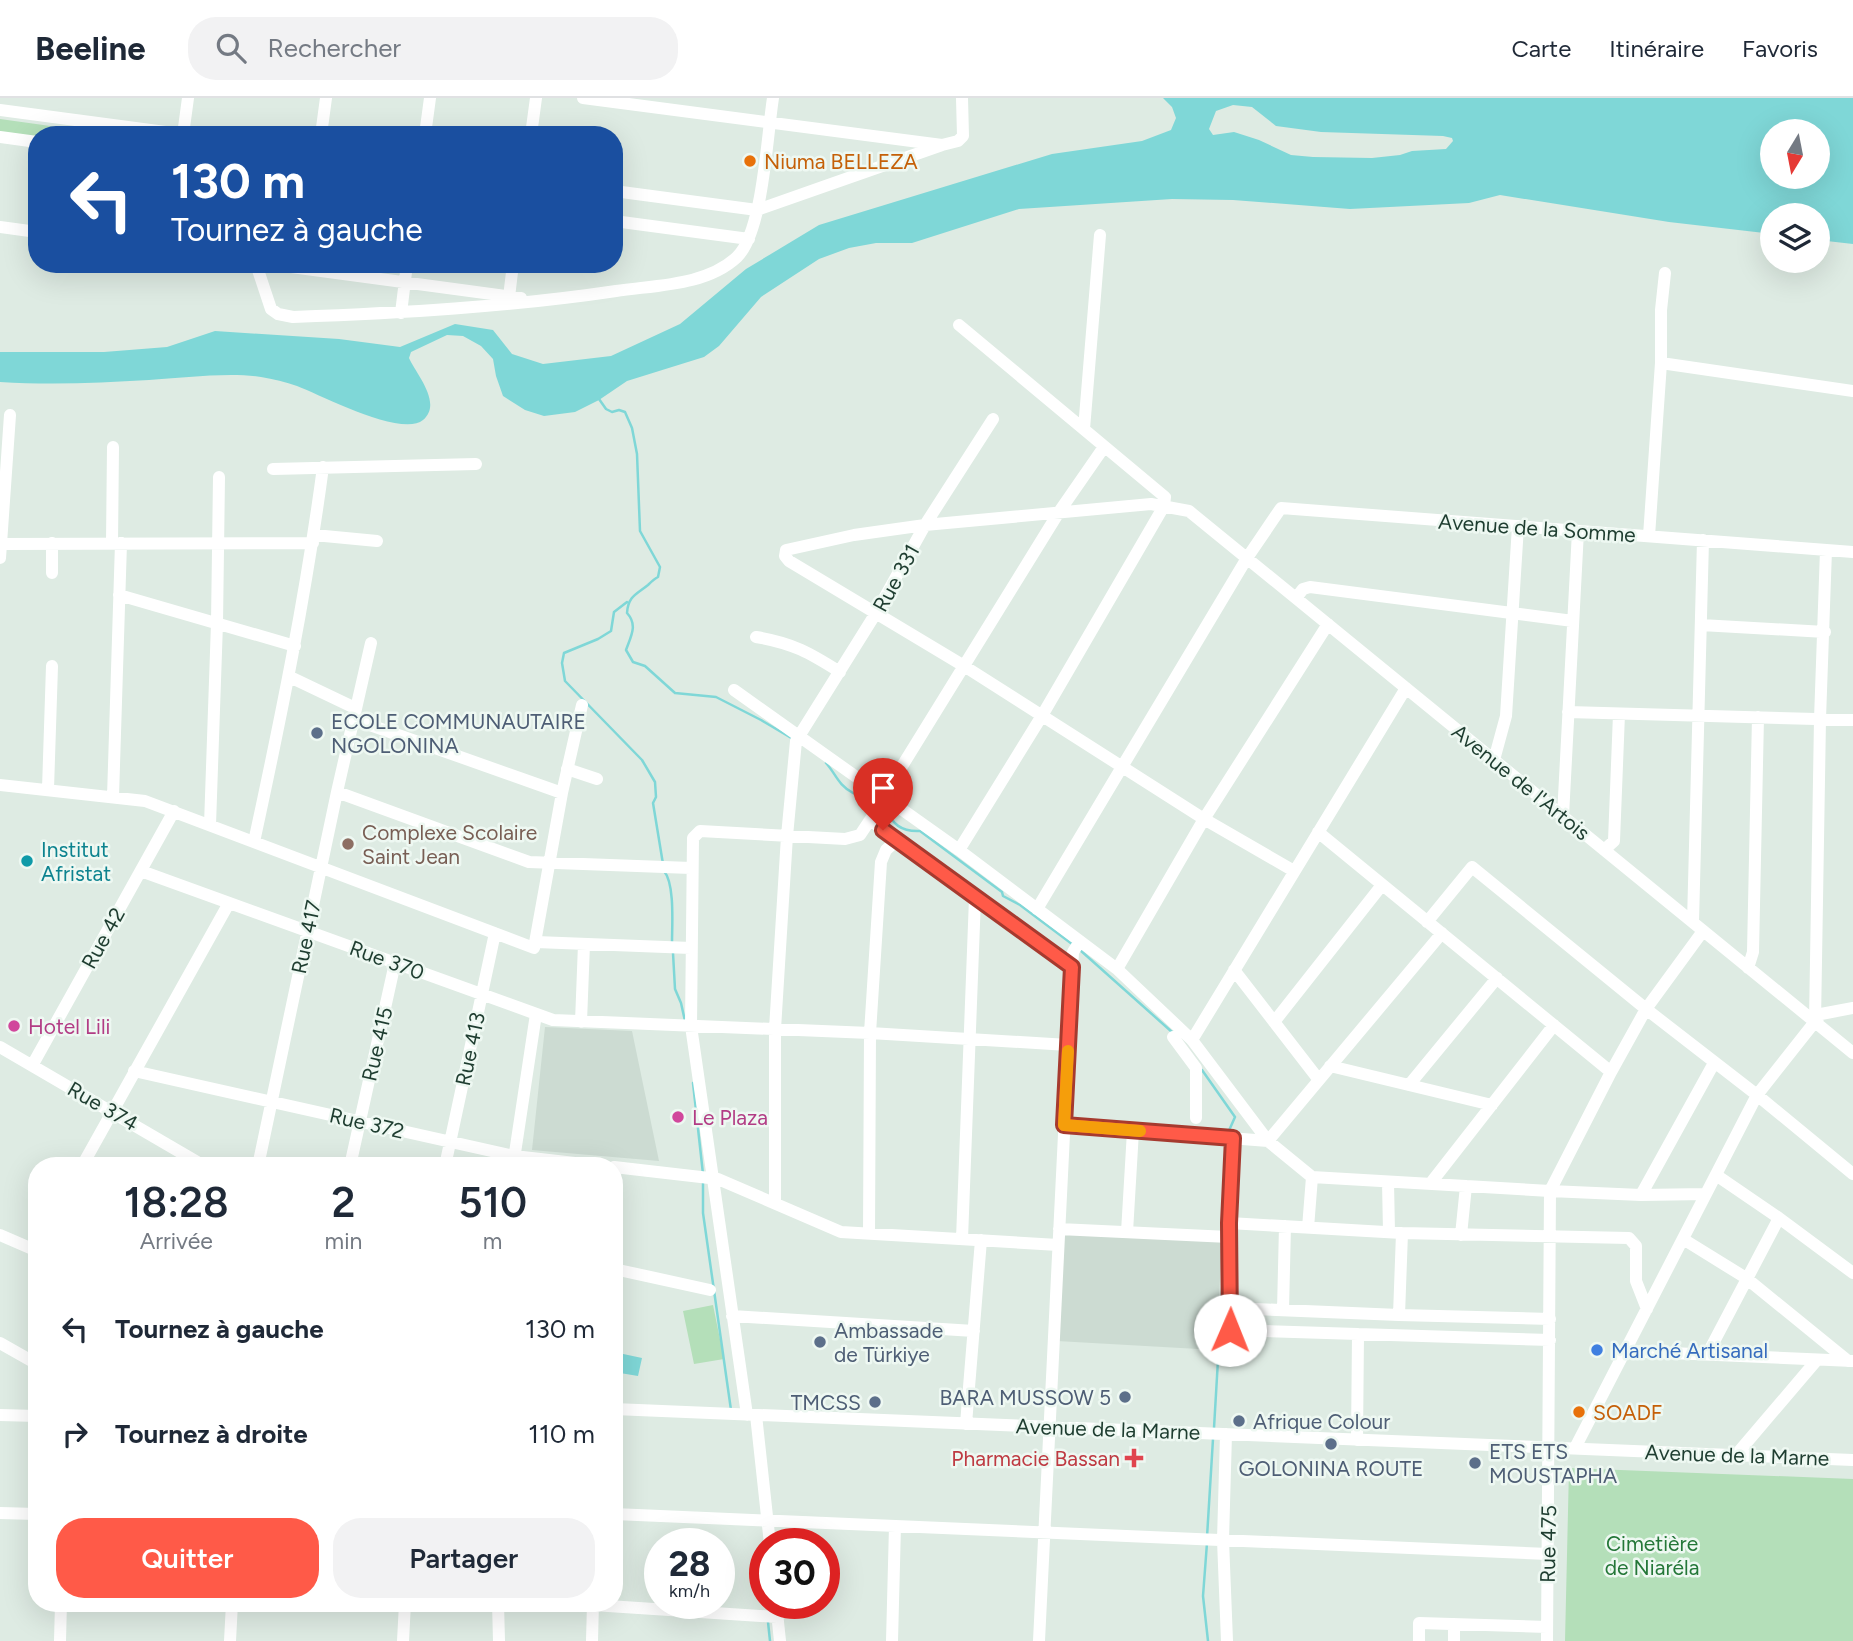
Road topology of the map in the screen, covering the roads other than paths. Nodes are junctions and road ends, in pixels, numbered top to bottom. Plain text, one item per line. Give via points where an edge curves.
1 (188, 98) edge
2 (326, 98) edge
3 (430, 98) edge
4 (536, 98) edge
5 (583, 98) edge
6 (773, 98) edge
7 (961, 98) edge
8 (0, 110) edge
9 (769, 121) junction
10 (118, 126) edge
11 (186, 126) edge
12 (322, 126) edge
13 (426, 126) edge
14 (532, 126) edge
15 (0, 137) edge
16 (28, 141) edge
17 (942, 145) junction
18 (623, 192) edge
19 (757, 210) junction
20 (623, 222) edge
21 (0, 227) edge
22 (28, 231) edge
23 (1100, 235) dead end
24 (749, 239) junction
25 (259, 273) edge
26 (333, 273) edge
27 (406, 273) edge
28 (512, 273) edge
29 (1665, 273) dead end
30 (405, 283) junction
31 (509, 296) junction
32 (545, 301) junction
33 (401, 313) junction
34 (959, 325) dead end
35 (1661, 363) junction
36 (1853, 391) edge
37 (10, 415) dead end
38 (993, 419) dead end
39 (1084, 429) junction
40 (113, 447) dead end
41 (1104, 447) junction
42 (476, 464) dead end
43 (323, 467) junction
44 (273, 469) dead end
45 (219, 477) dead end
46 (1164, 506) junction
47 (1059, 512) junction
48 (925, 525) junction
49 (1518, 526) junction
50 (1578, 531) junction
51 (1649, 536) junction
52 (313, 539) junction
53 (1703, 540) junction
54 (377, 541) dead end
55 (52, 543) junction
56 (117, 543) junction
57 (218, 543) junction
58 (1, 544) edge
59 (1826, 550) junction
60 (1853, 552) edge
61 (0, 558) edge
62 (1247, 558) junction
63 (52, 573) dead end
64 (119, 594) junction
65 (1296, 598) junction
66 (876, 613) junction
67 (1514, 613) junction
68 (1573, 621) junction
69 (218, 623) junction
70 (1328, 624) junction
71 (1701, 625) junction
72 (1825, 632) junction
73 (757, 637) dead end
74 (371, 643) dead end
75 (295, 646) junction
76 (52, 666) dead end
77 (964, 666) junction
78 (841, 672) junction
79 (290, 677) junction
80 (1406, 688) junction
81 (734, 690) dead end
82 (582, 705) dead end
83 (1568, 712) junction
84 (354, 714) junction
85 (1043, 714) junction
86 (1619, 714) junction
87 (1698, 716) junction
88 (1758, 717) junction
89 (1820, 719) junction
90 (1853, 720) edge
91 (796, 743) junction
92 (1494, 760) junction
93 (1121, 766) junction
94 (567, 769) junction
95 (597, 779) dead end
96 (0, 785) edge
97 (48, 789) junction
98 (337, 792) junction
99 (562, 793) junction
100 (113, 797) junction
101 (884, 797) junction
102 (174, 811) junction
103 (1563, 816) junction
104 (1204, 819) junction
105 (870, 820) junction
106 (210, 825) junction
107 (1318, 832) junction
108 (786, 836) junction
109 (897, 840) junction
110 (254, 842) junction
111 (959, 850) junction
112 (1604, 850) junction
113 (549, 863) junction
114 (321, 867) junction
115 (691, 868) junction
116 (141, 871) junction
117 (1294, 872) junction
118 (1382, 885) junction
119 (975, 898) junction
120 (229, 903) junction
121 (1037, 909) junction
122 (1427, 922) junction
123 (1698, 927) junction
124 (308, 931) junction
125 (495, 933) junction
126 (1441, 933) junction
127 (536, 942) junction
128 (584, 944) junction
129 (1077, 946) junction
130 (691, 948) junction
131 (395, 963) junction
132 (1072, 967) junction
133 (1748, 968) junction
134 (1117, 969) junction
135 (1234, 970) junction
136 (1497, 978) junction
137 (482, 995) junction
138 (1853, 1007) edge
139 (1646, 1009) junction
140 (536, 1014) junction
141 (1818, 1018) junction
142 (581, 1022) junction
143 (1275, 1022) junction
144 (691, 1026) junction
145 (1554, 1026) junction
146 (775, 1029) junction
147 (870, 1032) junction
148 (1173, 1037) dead end
149 (968, 1040) junction
150 (1192, 1040) junction
151 (1068, 1045) junction
152 (0, 1047) edge
153 (1853, 1054) edge
154 (1714, 1063) junction
155 (1201, 1064) junction
156 (33, 1065) junction
157 (1330, 1066) junction
158 (134, 1071) junction
159 (1611, 1072) junction
160 (1319, 1080) junction
161 (1409, 1085) junction
162 (1757, 1095) junction
163 (272, 1102) junction
164 (1492, 1105) junction
165 (112, 1111) junction
166 (1196, 1118) dead end
167 (360, 1121) junction
168 (1064, 1125) junction
169 (1133, 1131) junction
170 (1233, 1138) junction
171 (1268, 1141) junction
172 (450, 1142) junction
173 (87, 1157) edge
174 (189, 1157) edge
175 (260, 1157) edge
176 (352, 1157) edge
177 (447, 1157) edge
178 (501, 1157) edge
179 (515, 1157) edge
180 (623, 1168) edge
181 (1853, 1174) edge
182 (1716, 1175) junction
183 (706, 1177) junction
184 (1312, 1177) junction
185 (1388, 1182) junction
186 (1430, 1184) junction
187 (1466, 1186) junction
188 (1550, 1191) junction
189 (1706, 1194) junction
190 (1641, 1195) junction
191 (775, 1202) junction
192 (1779, 1218) junction
193 (1229, 1223) junction
194 (1285, 1226) junction
195 (1308, 1228) junction
196 (1059, 1229) junction
197 (1128, 1232) junction
198 (1396, 1233) junction
199 (869, 1234) junction
200 (1461, 1235) junction
201 (0, 1236) edge
202 (1229, 1237) junction
203 (1550, 1238) junction
204 (962, 1239) junction
205 (1683, 1239) junction
206 (981, 1240) junction
207 (1058, 1245) junction
208 (28, 1246) edge
209 (623, 1271) edge
210 (1853, 1273) edge
211 (1746, 1278) junction
212 (710, 1290) dead end
213 (1231, 1308) junction
214 (1647, 1309) junction
215 (1283, 1310) junction
216 (1399, 1315) junction
217 (732, 1316) junction
218 (1550, 1319) junction
219 (974, 1331) junction
220 (1358, 1334) junction
221 (1550, 1340) junction
222 (0, 1343) edge
223 (1625, 1351) junction
224 (1708, 1353) junction
225 (28, 1359) edge
226 (1816, 1361) junction
227 (1851, 1361) edge
228 (623, 1409) edge
229 (0, 1415) edge
230 (752, 1415) junction
231 (28, 1416) edge
232 (966, 1424) junction
233 (1049, 1427) junction
234 (1226, 1434) junction
235 (1357, 1440) junction
236 (1549, 1447) junction
237 (1575, 1448) junction
238 (1736, 1455) junction
239 (1853, 1460) edge
240 (0, 1513) edge
241 (28, 1514) edge
242 (623, 1514) edge
243 (767, 1521) junction
244 (895, 1526) junction
245 (768, 1528) edge
246 (1045, 1533) junction
247 (1223, 1540) junction
248 (1548, 1555) junction
249 (623, 1606) edge
250 (61, 1612) edge
251 (232, 1612) edge
252 (405, 1612) edge
253 (498, 1612) edge
254 (593, 1612) edge
255 (749, 1615) edge
256 (777, 1619) edge
257 (1454, 1624) junction
258 (1547, 1627) junction
259 (60, 1641) edge
260 (230, 1641) edge
261 (404, 1641) edge
262 (499, 1641) edge
263 (592, 1641) edge
264 (780, 1641) edge
265 (892, 1641) edge
266 (1039, 1641) edge
267 (1227, 1641) edge
268 (1419, 1641) edge
269 (1454, 1641) edge
270 (1547, 1641) edge

1 - 11 street
2 - 12 street
3 - 13 street
4 - 14 street
5 - 9 street
6 - 9 street
7 - 17 street via 963,136
8 - 10 street
9 - 17 street
9 - 19 street
15 - 16 street
17 - 19 street
18 - 19 street
19 - 24 street
20 - 24 street
21 - 22 street
23 - 39 street
24 - 32 street via 737,256 688,280
25 - 33 street via 271,309 278,314
26 - 30 street
27 - 30 street
28 - 31 street
29 - 35 street
30 - 31 street
30 - 33 street
31 - 32 street
32 - 33 street
34 - 39 street
35 - 36 street
35 - 51 street
37 - 58 street
38 - 48 street, Rue 331
39 - 41 street
40 - 56 street
41 - 46 street via 1165,497
41 - 47 street
42 - 43 street
43 - 44 street
43 - 52 street
45 - 57 street
46 - 47 street
46 - 62 street, Avenue de l'Artois via 1189,511
46 - 85 street
47 - 48 street
47 - 77 street
48 - 66 street, Rue 331
48 - 66 street via 786,550 789,561
49 - 50 street, Avenue de la Somme
49 - 62 street, Avenue de la Somme via 1281,508
49 - 67 street
50 - 51 street, Avenue de la Somme
50 - 68 street
51 - 53 street, Avenue de la Somme
52 - 54 street
52 - 57 street
52 - 75 street
53 - 59 street, Avenue de la Somme
53 - 71 street
55 - 56 street
55 - 58 street
55 - 63 street
56 - 57 street
56 - 64 street
57 - 69 street
58 - 61 street
59 - 60 street, Avenue de la Somme
59 - 72 street
62 - 65 street, Avenue de l'Artois
62 - 93 street
64 - 69 street
64 - 100 street
65 - 67 street via 1310,587
65 - 70 street, Avenue de l'Artois
66 - 77 street
66 - 78 street, Rue 331
67 - 68 street
67 - 92 street via 1506,716
68 - 83 street
69 - 75 street
69 - 106 street
70 - 80 street, Avenue de l'Artois
70 - 104 street
71 - 72 street
71 - 87 street
72 - 89 street
73 - 78 street via 803,649
74 - 84 street, Rue 417
75 - 79 street
76 - 97 street
77 - 85 street
77 - 101 street
78 - 91 street, Rue 331
79 - 84 street
79 - 110 street
80 - 92 street, Avenue de l'Artois
80 - 107 street
81 - 91 street
82 - 94 street
83 - 86 street
83 - 103 street
84 - 98 street, Rue 417
84 - 99 street
85 - 93 street
85 - 111 street
86 - 87 street
86 - 112 street via 1614,841
87 - 88 street
87 - 123 street
88 - 89 street
88 - 133 street via 1753,952
89 - 90 street
89 - 141 street
91 - 101 street
91 - 108 street
92 - 103 street, Avenue de l'Artois
93 - 104 street
93 - 121 street
94 - 95 street
94 - 99 street
96 - 97 street
97 - 100 street
98 - 113 street via 529,862
98 - 114 street, Rue 417
99 - 113 street
100 - 102 street
101 - 105 street
101 - 111 street
102 - 106 street
102 - 116 street, Rue 42
103 - 112 street, Avenue de l'Artois
104 - 117 street
104 - 134 street
105 - 108 street via 860,835 845,839
105 - 109 street
106 - 110 street
107 - 117 street
107 - 118 street
108 - 115 street via 701,831 693,838
108 - 146 street
109 - 119 street
109 - 147 street via 881,862
110 - 114 street
111 - 121 street
112 - 123 street, Avenue de l'Artois
113 - 115 street
113 - 127 street
114 - 124 street, Rue 417
114 - 125 street
115 - 130 street
116 - 120 street, Rue 370
116 - 156 street, Rue 42
117 - 135 street
118 - 122 street
118 - 143 street
119 - 132 street
119 - 149 street
120 - 124 street, Rue 370
120 - 158 street
121 - 129 street
122 - 126 street
122 - 139 street via 1472,867
123 - 133 street, Avenue de l'Artois
123 - 139 street
124 - 131 street, Rue 370
124 - 163 street, Rue 417
125 - 127 street via 534,948
125 - 137 street, Rue 413
126 - 136 street
126 - 157 street
127 - 128 street
128 - 130 street
128 - 142 street
129 - 132 street
129 - 134 street
130 - 144 street
131 - 137 street, Rue 370
131 - 167 street, Rue 415
132 - 151 street
133 - 141 street, Avenue de l'Artois
134 - 150 street
135 - 143 street
135 - 150 street
136 - 145 street
136 - 161 street
137 - 140 street, Rue 370
137 - 172 street, Rue 413
138 - 141 street
139 - 154 street
139 - 159 street
140 - 142 street, Rue 370
140 - 179 street
141 - 153 street, Avenue de l'Artois
141 - 162 street
142 - 144 street, Rue 370
143 - 160 street
144 - 146 street, Rue 370
144 - 183 street
145 - 159 street
145 - 164 street
146 - 147 street, Rue 370
146 - 191 street
147 - 149 street, Rue 370
147 - 199 street
148 - 155 street
149 - 151 street, Rue 370
149 - 204 street
150 - 155 street
151 - 168 street
152 - 156 street, Rue 374
154 - 162 street
154 - 190 street
155 - 166 street
155 - 171 street
156 - 165 street, Rue 374
157 - 160 street
157 - 161 street
158 - 163 street, Rue 372
158 - 165 street
159 - 188 street
160 - 171 street
161 - 164 street
162 - 181 street
162 - 182 street
163 - 167 street, Rue 372
163 - 175 street, Rue 417
164 - 186 street
165 - 173 street
165 - 174 street, Rue 374
167 - 172 street, Rue 372
167 - 176 street, Rue 415
168 - 169 street
168 - 196 street
169 - 170 street
169 - 197 street
170 - 171 street
170 - 193 street
171 - 184 street
172 - 177 street, Rue 413
172 - 178 street, Rue 372
180 - 183 street
182 - 189 street
182 - 192 street
183 - 191 street
183 - 217 street
184 - 185 street
184 - 195 street
185 - 186 street
185 - 198 street
186 - 187 street
187 - 188 street
187 - 200 street
188 - 190 street
188 - 203 street, Rue 475
189 - 190 street
189 - 205 street
191 - 199 street via 841,1232
192 - 210 street
192 - 211 street
193 - 194 street
193 - 202 street
194 - 195 street
194 - 215 street
195 - 198 street
196 - 197 street
196 - 207 street
197 - 202 street
198 - 200 street
198 - 216 street
199 - 204 street
200 - 203 street
201 - 208 street
202 - 213 street
203 - 214 street via 1634,1241 1636,1281
203 - 218 street, Rue 475
204 - 206 street
205 - 211 street
205 - 214 street
206 - 207 street
206 - 219 street
207 - 233 street
209 - 212 street
211 - 224 street
211 - 227 street
213 - 215 street
213 - 220 street via 1230,1330
214 - 223 street
215 - 216 street
216 - 218 street
217 - 219 street
217 - 230 street
218 - 221 street, Rue 475
219 - 232 street
220 - 221 street
220 - 235 street
221 - 236 street, Rue 475
222 - 225 street
223 - 224 street
223 - 237 street
224 - 226 street
226 - 227 street
226 - 238 street
228 - 230 street, Avenue de la Marne
229 - 231 street
230 - 232 street, Avenue de la Marne
230 - 243 street
232 - 233 street, Avenue de la Marne
233 - 234 street, Avenue de la Marne
233 - 246 street
234 - 235 street, Avenue de la Marne
234 - 247 street
235 - 236 street, Avenue de la Marne
236 - 237 street, Avenue de la Marne
236 - 248 street, Rue 475
237 - 238 street, Avenue de la Marne
238 - 239 street, Avenue de la Marne
240 - 241 street
242 - 243 street
243 - 244 street
243 - 245 street
244 - 246 street
244 - 265 street
246 - 247 street
246 - 266 street
247 - 248 street
247 - 267 street
248 - 258 street, Rue 475
249 - 255 street
250 - 259 street
251 - 260 street
252 - 261 street
253 - 262 street
254 - 263 street
256 - 264 street
257 - 258 street
257 - 268 street via 1419,1623
257 - 269 street
258 - 270 street, Rue 475

